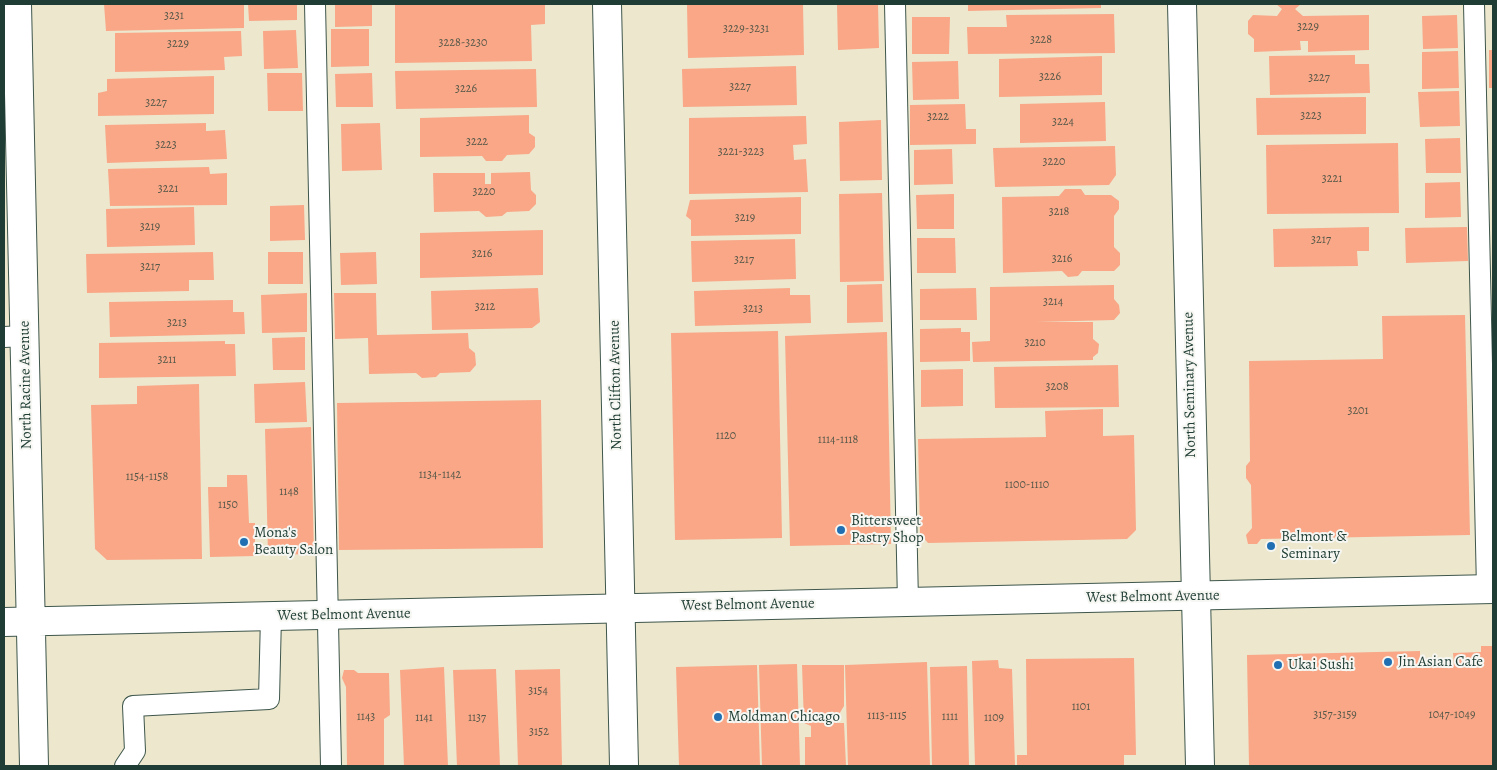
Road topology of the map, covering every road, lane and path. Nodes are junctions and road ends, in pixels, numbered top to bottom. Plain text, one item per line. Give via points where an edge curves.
1 (17, 4) edge
2 (315, 4) edge
3 (607, 4) edge
4 (895, 4) edge
5 (1182, 4) edge
6 (1474, 4) edge
7 (11, 47) edge
8 (1487, 322) edge
9 (14, 336) edge
10 (1490, 589) edge
11 (1195, 596) junction
12 (908, 602) junction
13 (620, 608) junction
14 (328, 615) junction
15 (271, 616) junction
16 (30, 621) junction
17 (4, 622) edge
18 (34, 766) edge
19 (125, 766) edge
20 (331, 766) edge
21 (624, 766) edge
22 (1200, 766) edge

1 - 7 street, North Racine Avenue
2 - 14 lane
3 - 13 street, North Clifton Avenue
4 - 12 lane
5 - 11 street, North Seminary Avenue
6 - 8 lane
7 - 9 street, North Racine Avenue
8 - 10 lane
9 - 16 street, North Racine Avenue
10 - 11 street, West Belmont Avenue
11 - 12 street, West Belmont Avenue
11 - 22 street, North Seminary Avenue
12 - 13 street, West Belmont Avenue
13 - 14 street, West Belmont Avenue
13 - 21 street, North Clifton Avenue
14 - 15 street, West Belmont Avenue
14 - 20 lane
15 - 16 street, West Belmont Avenue
15 - 19 lane via 269,699 133,706 135,751
16 - 17 street, West Belmont Avenue
16 - 18 street, North Racine Avenue

